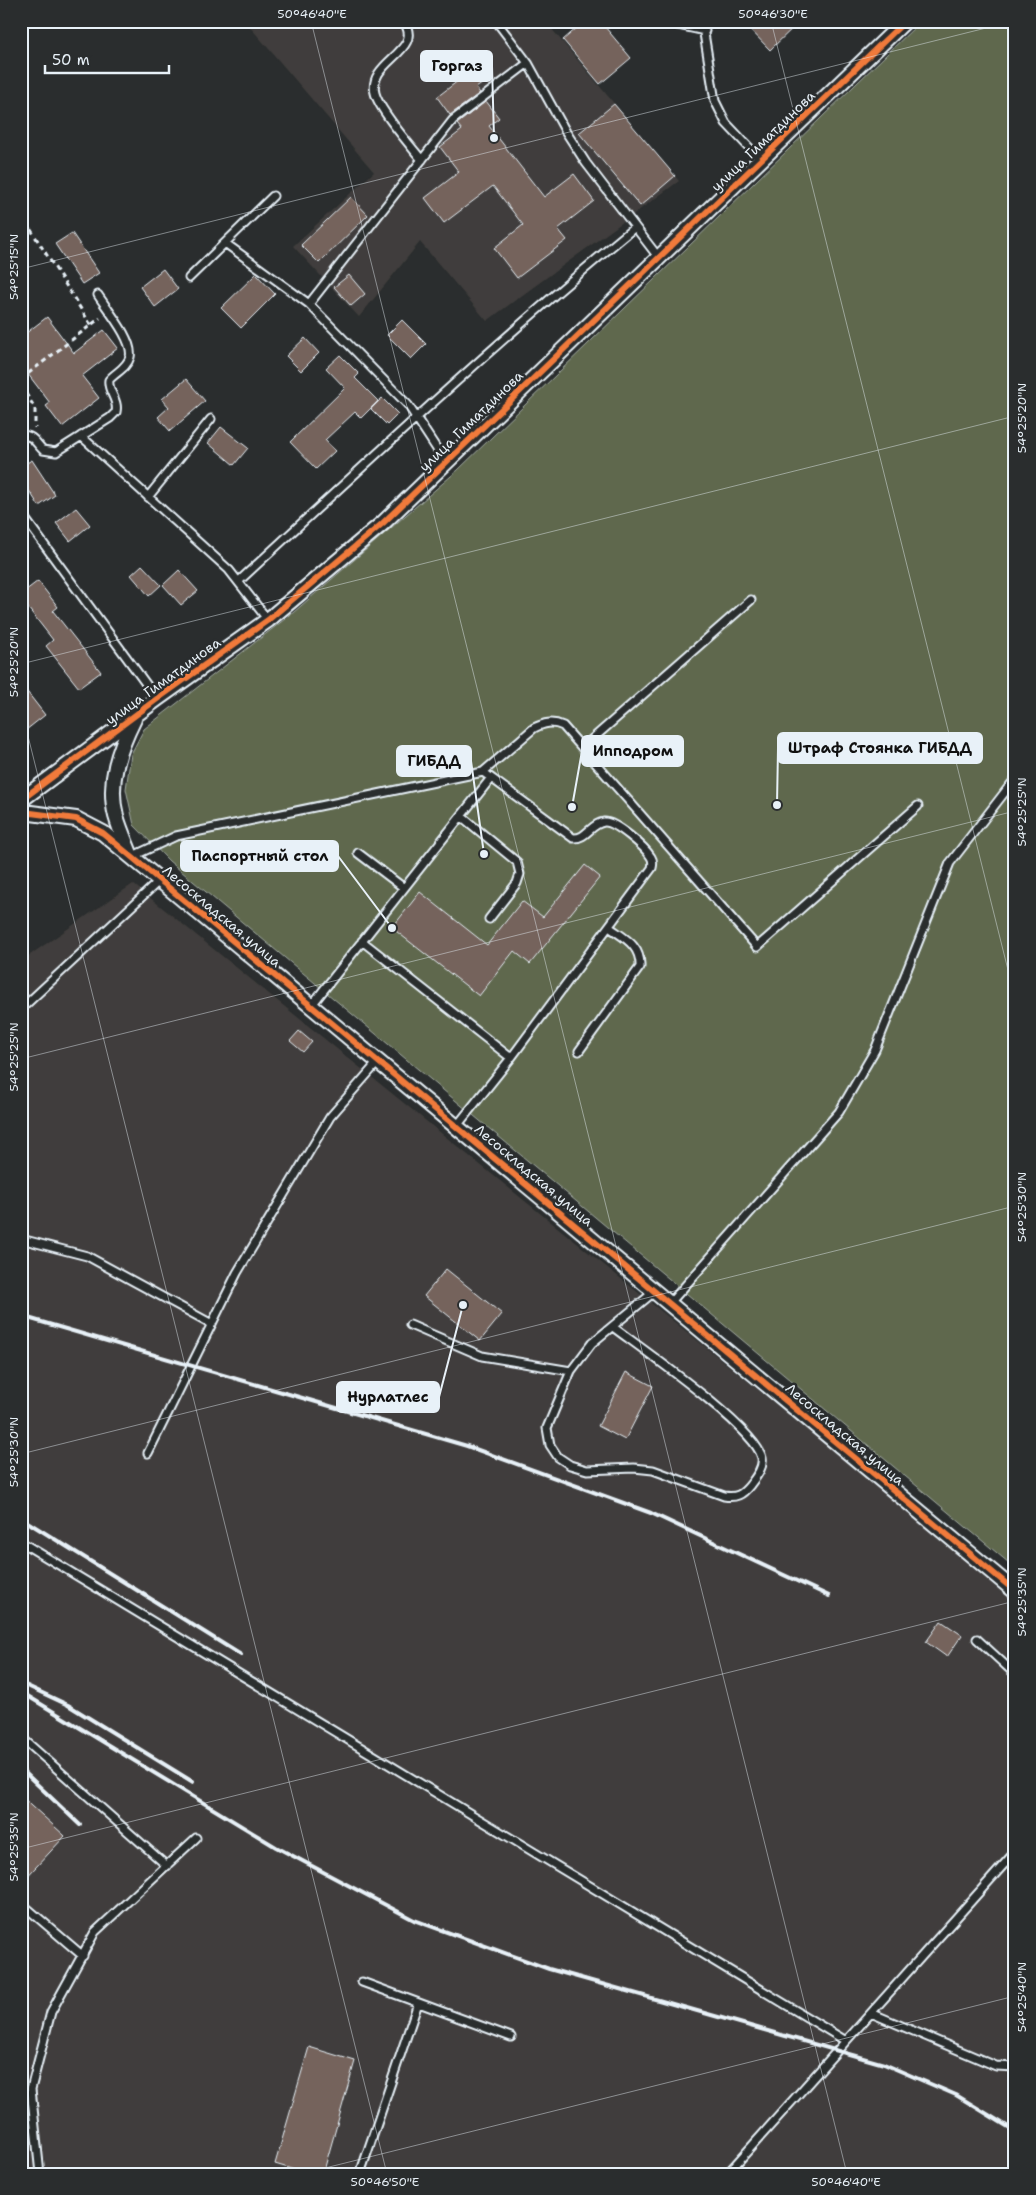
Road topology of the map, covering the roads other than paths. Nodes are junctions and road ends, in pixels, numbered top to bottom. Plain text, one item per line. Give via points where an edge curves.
1 (403, 21) edge
2 (496, 21) edge
3 (659, 21) edge
4 (702, 21) edge
5 (906, 21) edge
6 (705, 31) junction
7 (528, 63) junction
8 (422, 160) junction
9 (761, 160) junction
10 (273, 196) dead end
11 (635, 227) junction
12 (225, 244) junction
13 (659, 258) junction
14 (189, 278) dead end
15 (98, 295) dead end
16 (309, 304) junction
17 (417, 417) junction
18 (211, 419) dead end
19 (21, 436) edge
20 (80, 436) junction
21 (446, 463) junction
22 (148, 497) junction
23 (21, 513) edge
24 (239, 581) junction
25 (751, 600) dead end
26 (268, 620) junction
27 (156, 699) junction
28 (135, 716) junction
29 (582, 748) junction
30 (483, 772) junction
31 (491, 778) junction
32 (1015, 779) edge
33 (21, 800) edge
34 (918, 806) dead end
35 (21, 814) edge
36 (461, 816) junction
37 (358, 853) dead end
38 (132, 857) junction
39 (160, 880) junction
40 (404, 888) junction
41 (489, 919) dead end
42 (609, 927) junction
43 (362, 941) junction
44 (311, 1006) junction
45 (21, 1009) edge
46 (579, 1051) dead end
47 (511, 1058) junction
48 (378, 1062) junction
49 (456, 1127) junction
50 (21, 1238) edge
51 (654, 1292) junction
52 (669, 1304) junction
53 (212, 1324) junction
54 (410, 1325) dead end
55 (613, 1327) junction
56 (571, 1371) junction
57 (148, 1453) dead end
58 (21, 1542) edge
59 (1015, 1591) edge
60 (977, 1640) dead end
61 (1015, 1674) edge
62 (21, 1737) edge
63 (196, 1838) dead end
64 (1015, 1852) edge
65 (167, 1866) junction
66 (21, 1903) edge
67 (83, 1956) junction
68 (362, 1982) dead end
69 (418, 2003) junction
70 (871, 2013) junction
71 (511, 2037) dead end
72 (846, 2041) junction
73 (1015, 2067) edge
74 (40, 2174) edge
75 (360, 2174) edge
76 (727, 2174) edge

1 - 8 lane via 409,36 406,45 379,70 374,81 375,93
2 - 7 lane
3 - 6 lane
4 - 6 lane
5 - 9 street, улица Гиматдинова
6 - 9 lane via 712,90 720,113
7 - 8 lane via 453,120
7 - 11 lane via 575,146
8 - 16 lane
9 - 13 street, улица Гиматдинова
10 - 12 lane
11 - 13 lane
11 - 17 lane via 549,298
12 - 14 lane
12 - 16 lane
13 - 21 street, улица Гиматдинова
15 - 20 lane via 130,346 130,358 109,380 108,385 116,400 116,412
16 - 17 lane
17 - 21 lane
17 - 24 lane
18 - 22 lane
19 - 20 lane via 34,438 43,450 50,452 56,452
20 - 22 lane
21 - 26 street, улица Гиматдинова via 383,523
22 - 24 lane
23 - 27 lane
24 - 26 lane
25 - 29 lane
26 - 27 street, улица Гиматдинова
27 - 28 street, улица Гиматдинова
28 - 33 street, улица Гиматдинова
28 - 38 street via 120,749 114,779 116,815
29 - 30 lane via 563,726 542,724
29 - 34 lane via 757,947
30 - 31 lane
30 - 38 lane via 176,836
31 - 36 lane
31 - 42 lane via 573,838 584,836 596,825 614,824 651,858 652,868
32 - 52 lane via 950,863 874,1050 839,1112
35 - 38 street, Лесоскладская улица via 76,819 103,834
36 - 40 lane
36 - 41 lane via 518,862 520,874 517,883
37 - 40 lane
38 - 39 street, Лесоскладская улица
39 - 44 street, Лесоскладская улица
39 - 45 lane
40 - 43 lane
42 - 46 lane via 637,948 640,967
42 - 47 lane
43 - 44 lane
43 - 47 lane
44 - 48 street, Лесоскладская улица
47 - 49 lane
48 - 49 street, Лесоскладская улица
48 - 53 lane via 330,1118 237,1273
49 - 51 street, Лесоскладская улица
50 - 53 lane via 87,1256
51 - 52 street, Лесоскладская улица
51 - 55 lane
52 - 59 street, Лесоскладская улица
53 - 57 lane
54 - 56 lane via 482,1356
55 - 56 lane via 592,1343
55 - 56 lane via 731,1417 762,1458 762,1465 747,1489 733,1497 653,1470 587,1470 558,1457 550,1445 547,1428
58 - 72 lane
60 - 61 lane
62 - 65 lane
63 - 65 lane
64 - 70 lane
65 - 67 lane via 96,1932
66 - 67 lane
67 - 74 lane via 52,2012 31,2089
68 - 69 lane
69 - 71 lane
69 - 75 lane
70 - 72 lane
70 - 73 lane via 996,2066
72 - 76 lane

